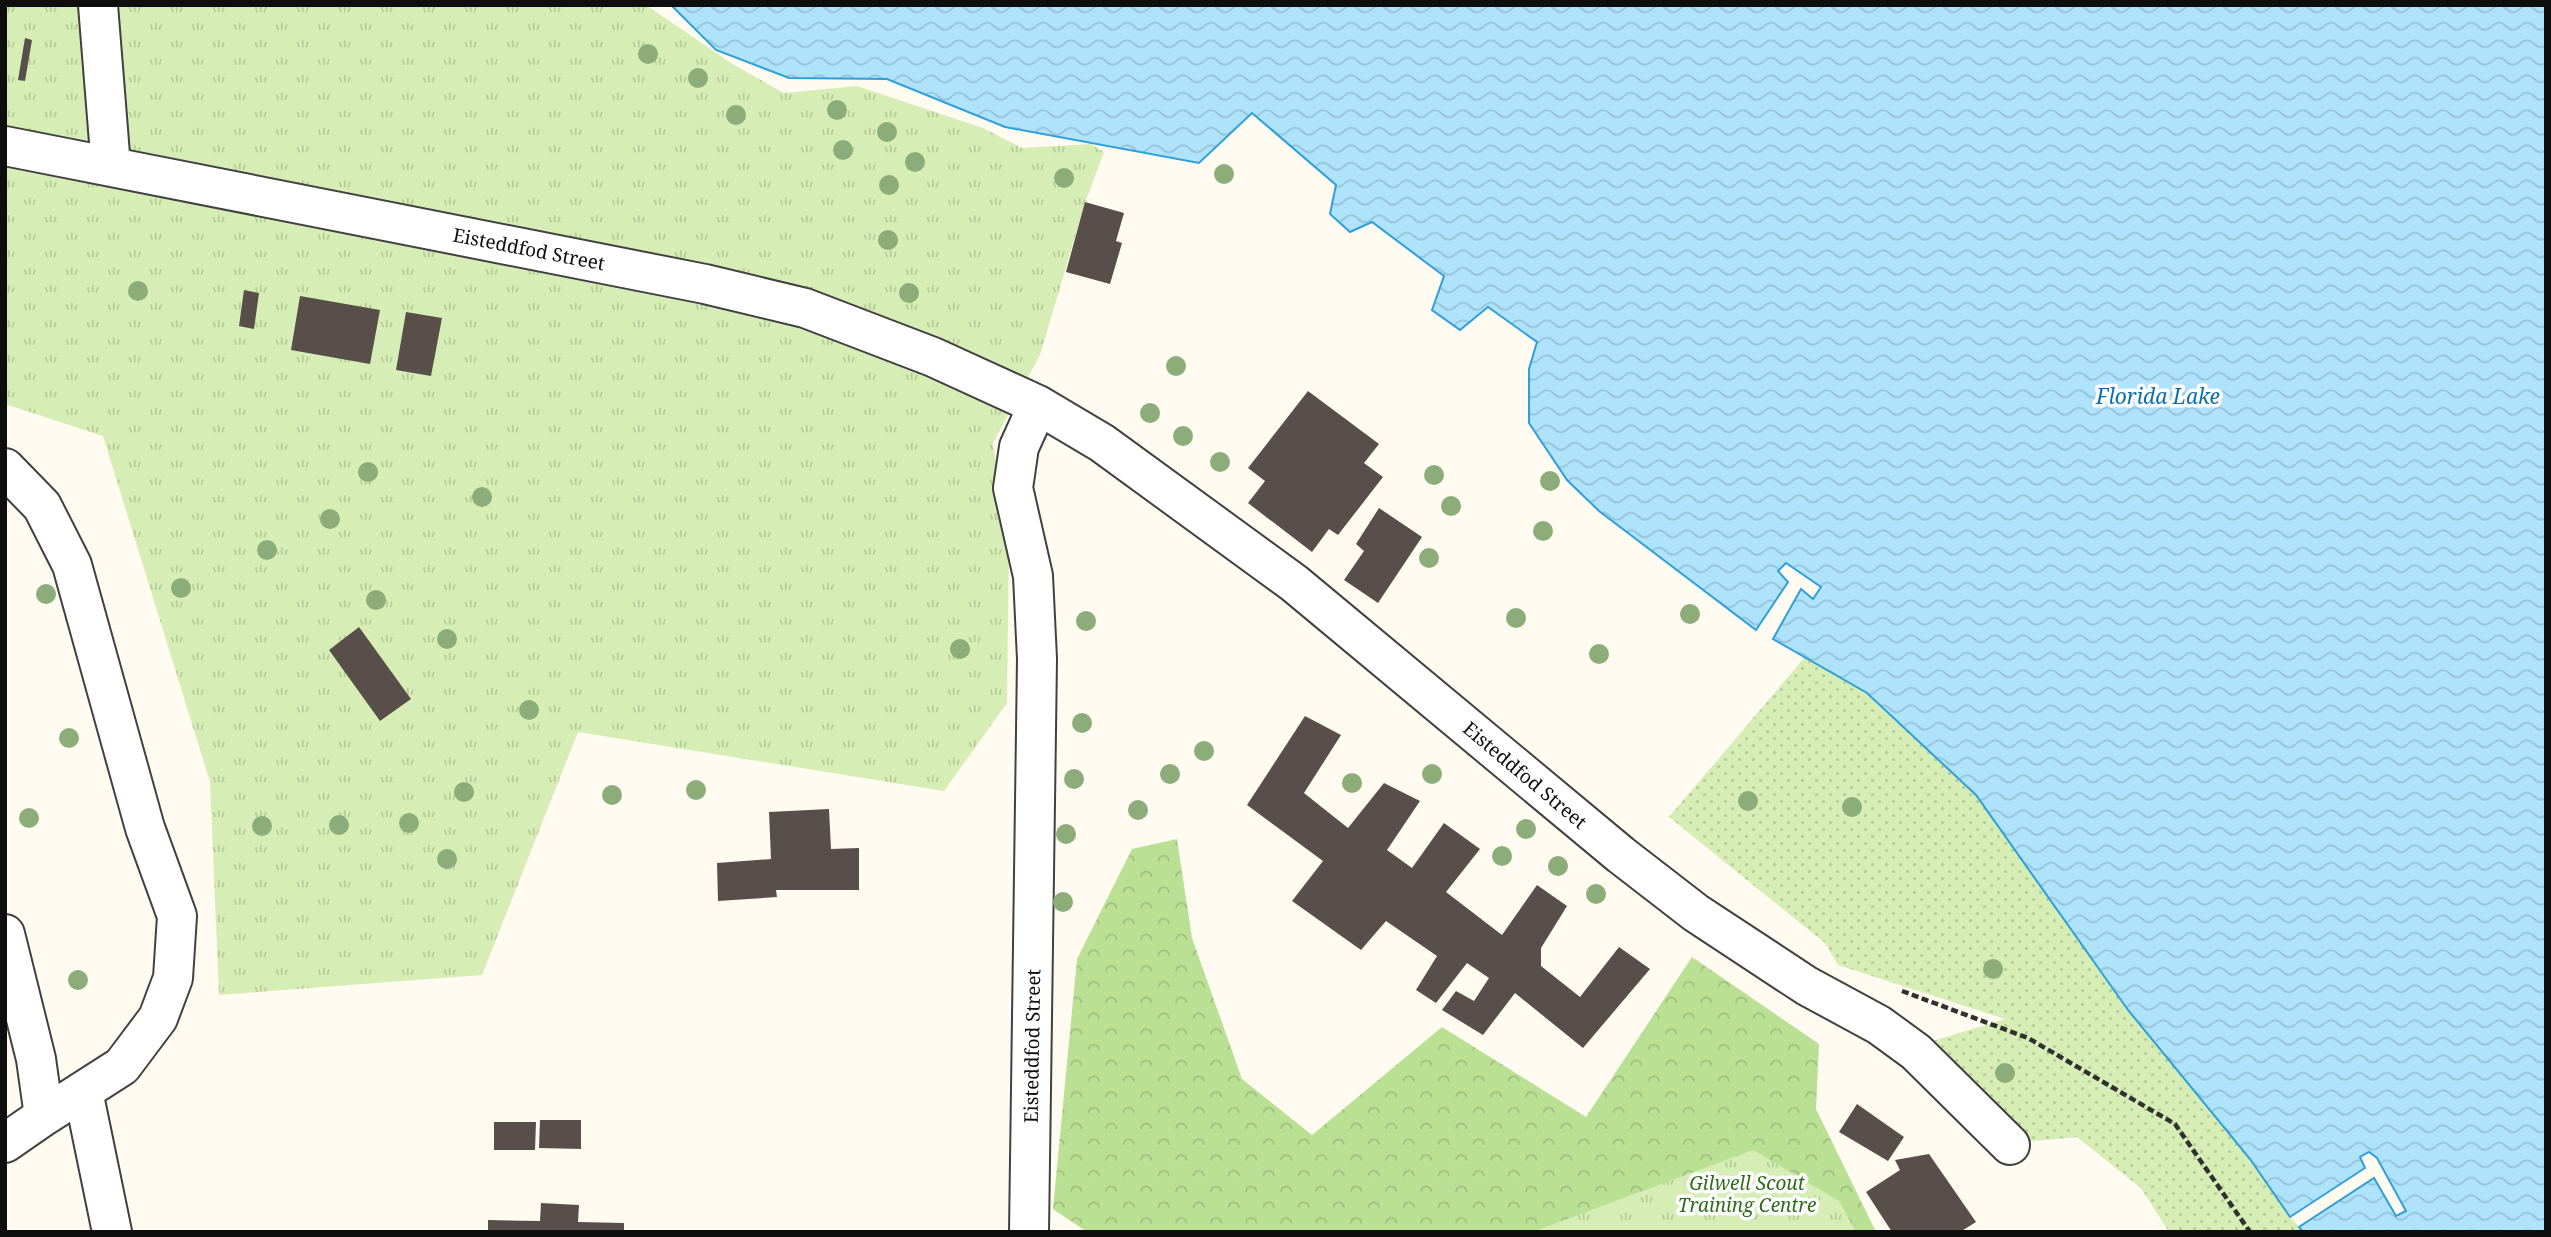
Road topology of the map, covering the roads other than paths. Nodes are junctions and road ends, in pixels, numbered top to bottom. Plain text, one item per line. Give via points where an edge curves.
1 (98, 5) edge
2 (5, 146) edge
3 (111, 167) junction
4 (1038, 405) junction
5 (5, 468) edge
6 (5, 934) edge
7 (83, 1091) junction
8 (44, 1116) junction
9 (5, 1143) edge
10 (2010, 1145) dead end
11 (112, 1232) edge
12 (1029, 1232) edge

1 - 3 street
2 - 3 street, Eisteddfod Street
3 - 4 street, Eisteddfod Street via 705,284 805,308 933,357
4 - 10 street, Eisteddfod Street via 1102,443 1294,583 1696,913 1916,1052
4 - 12 street, Eisteddfod Street via 1019,447 1013,488 1033,576 1037,659
5 - 7 street via 41,506 72,565 145,828 177,916 173,978 158,1018 122,1066
6 - 8 street via 36,1059
7 - 8 street
7 - 11 street
8 - 9 street

